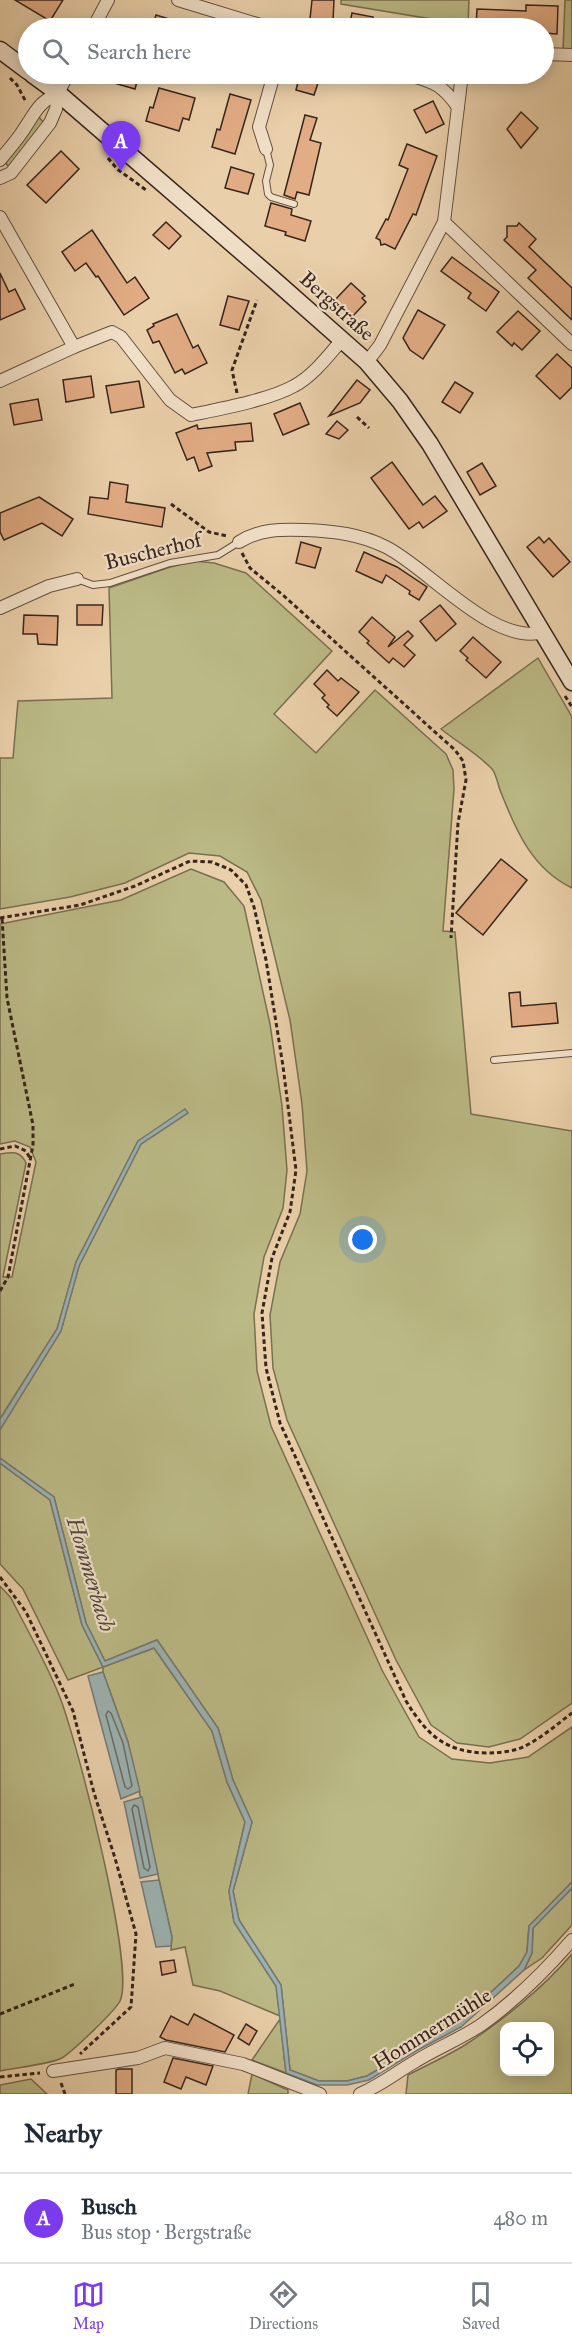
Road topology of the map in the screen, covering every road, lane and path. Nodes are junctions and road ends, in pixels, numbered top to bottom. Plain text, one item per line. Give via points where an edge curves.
1 (108, 0) edge
2 (178, 0) edge
3 (98, 18) edge
4 (237, 18) edge
5 (0, 50) edge
6 (554, 54) edge
7 (572, 54) edge
8 (18, 64) edge
9 (5, 75) dead end
10 (46, 84) edge
11 (63, 84) edge
12 (271, 84) edge
13 (436, 84) edge
14 (461, 84) edge
15 (58, 93) junction
16 (458, 107) junction
17 (35, 110) junction
18 (266, 149) joint
19 (0, 160) edge
20 (0, 178) edge
21 (294, 204) dead end
22 (0, 217) edge
23 (444, 222) junction
24 (257, 300) dead end
25 (341, 341) junction
26 (572, 344) edge
27 (74, 347) junction
28 (367, 363) junction
29 (0, 381) edge
30 (240, 403) junction
31 (357, 417) dead end
32 (369, 428) dead end
33 (171, 504) dead end
34 (239, 542) junction
35 (77, 579) joint
36 (0, 608) edge
37 (543, 632) junction
38 (572, 682) edge
39 (1, 918) edge
40 (451, 938) dead end
41 (572, 1053) edge
42 (494, 1060) dead end
43 (0, 1149) edge
44 (31, 1160) junction
45 (0, 1291) edge
46 (0, 1577) edge
47 (572, 1713) edge
48 (572, 1940) edge
49 (75, 1984) dead end
50 (0, 2014) edge
51 (78, 2056) dead end
52 (53, 2071) joint
53 (0, 2077) edge
54 (320, 2094) edge
55 (360, 2094) edge

1 - 3 street
2 - 4 street
5 - 8 main road
6 - 7 street
9 - 17 path
10 - 15 main road, Bergstraße
11 - 15 street
12 - 18 street via 260,127
13 - 16 street via 446,90
14 - 16 street
15 - 17 street
15 - 20 street via 50,123 11,173
15 - 25 main road, Bergstraße
16 - 23 street
17 - 19 street
18 - 21 lane via 270,165 268,194
22 - 27 street
23 - 26 street
23 - 28 street
24 - 30 path via 232,370
25 - 28 main road, Bergstraße
25 - 30 street via 294,386
27 - 29 street
27 - 30 street via 107,333 122,336 170,400 191,415
28 - 37 main road, Bergstraße via 430,444
31 - 32 path
33 - 34 path, Buscherhof via 209,532
34 - 35 lane, Buscherhof via 218,555 170,563 111,583 93,585
34 - 37 street via 251,535 286,529 362,536 416,567 476,614 524,634
34 - 40 path via 250,568 463,761 466,780 458,823
35 - 36 street, Buscherhof via 48,586
37 - 38 main road, Bergstraße
39 - 44 path via 7,998 33,1125
39 - 47 path via 80,905 190,861 212,862 231,870 246,885 266,960 296,1170 290,1212 272,1258 262,1312 266,1368 280,1424 406,1701 427,1730 453,1748 469,1753 497,1753 519,1749
41 - 42 lane
43 - 44 path via 15,1146 26,1151
44 - 45 path via 8,1277
46 - 51 path via 26,1612 73,1711 136,1934 131,2007
48 - 55 street, Hommermühle via 519,1994 480,2025
49 - 50 path
52 - 53 path
52 - 54 street via 138,2058 165,2048 243,2064

